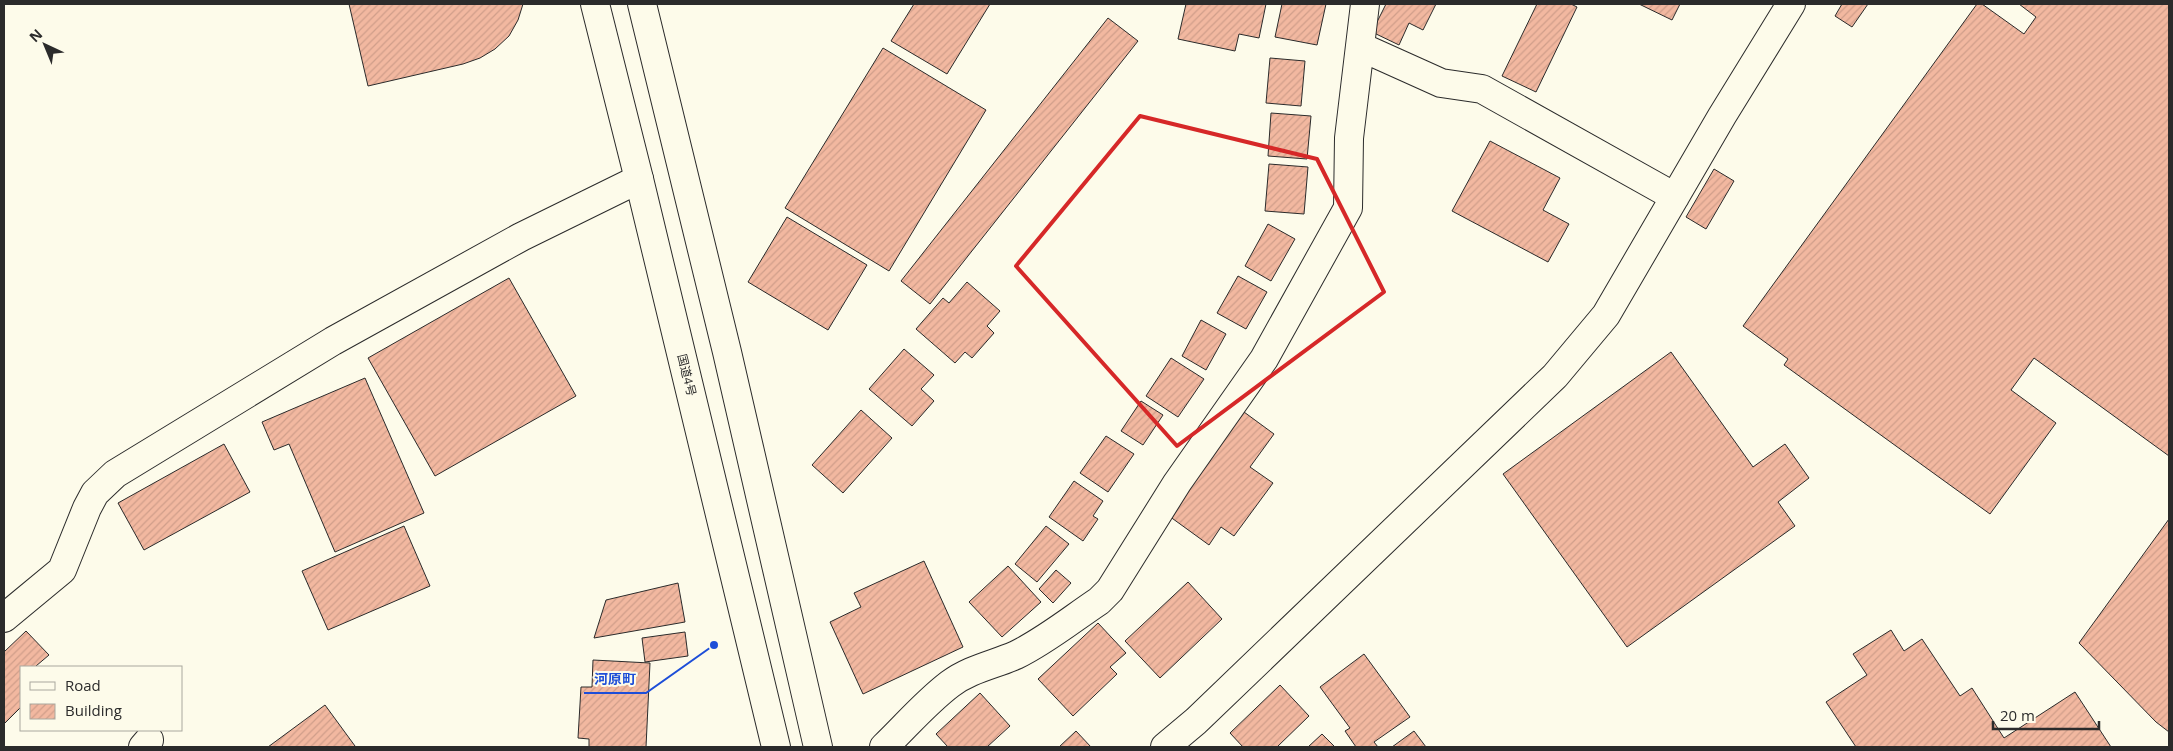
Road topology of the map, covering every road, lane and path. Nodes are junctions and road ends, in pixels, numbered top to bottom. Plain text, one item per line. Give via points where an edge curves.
1 (595, 4) edge
2 (642, 4) edge
3 (1365, 4) edge
4 (1791, 4) edge
5 (1361, 47) junction
6 (639, 178) junction
7 (1675, 197) junction
8 (4, 618) edge
9 (776, 747) edge
10 (818, 747) edge
11 (884, 747) edge
12 (1166, 747) edge

1 - 6 main road, 国道4号
2 - 10 main road
3 - 5 main road
4 - 7 main road
5 - 7 main road via 1440,83 1482,89
5 - 11 main road via 1349,138 1348,208 1264,359 1177,483 1110,590 1099,601 1016,654 972,671 950,684 922,707
6 - 8 main road via 521,237 333,341 115,474 95,493 62,570
6 - 9 main road, 国道4号
7 - 12 main road via 1606,315 1555,376

